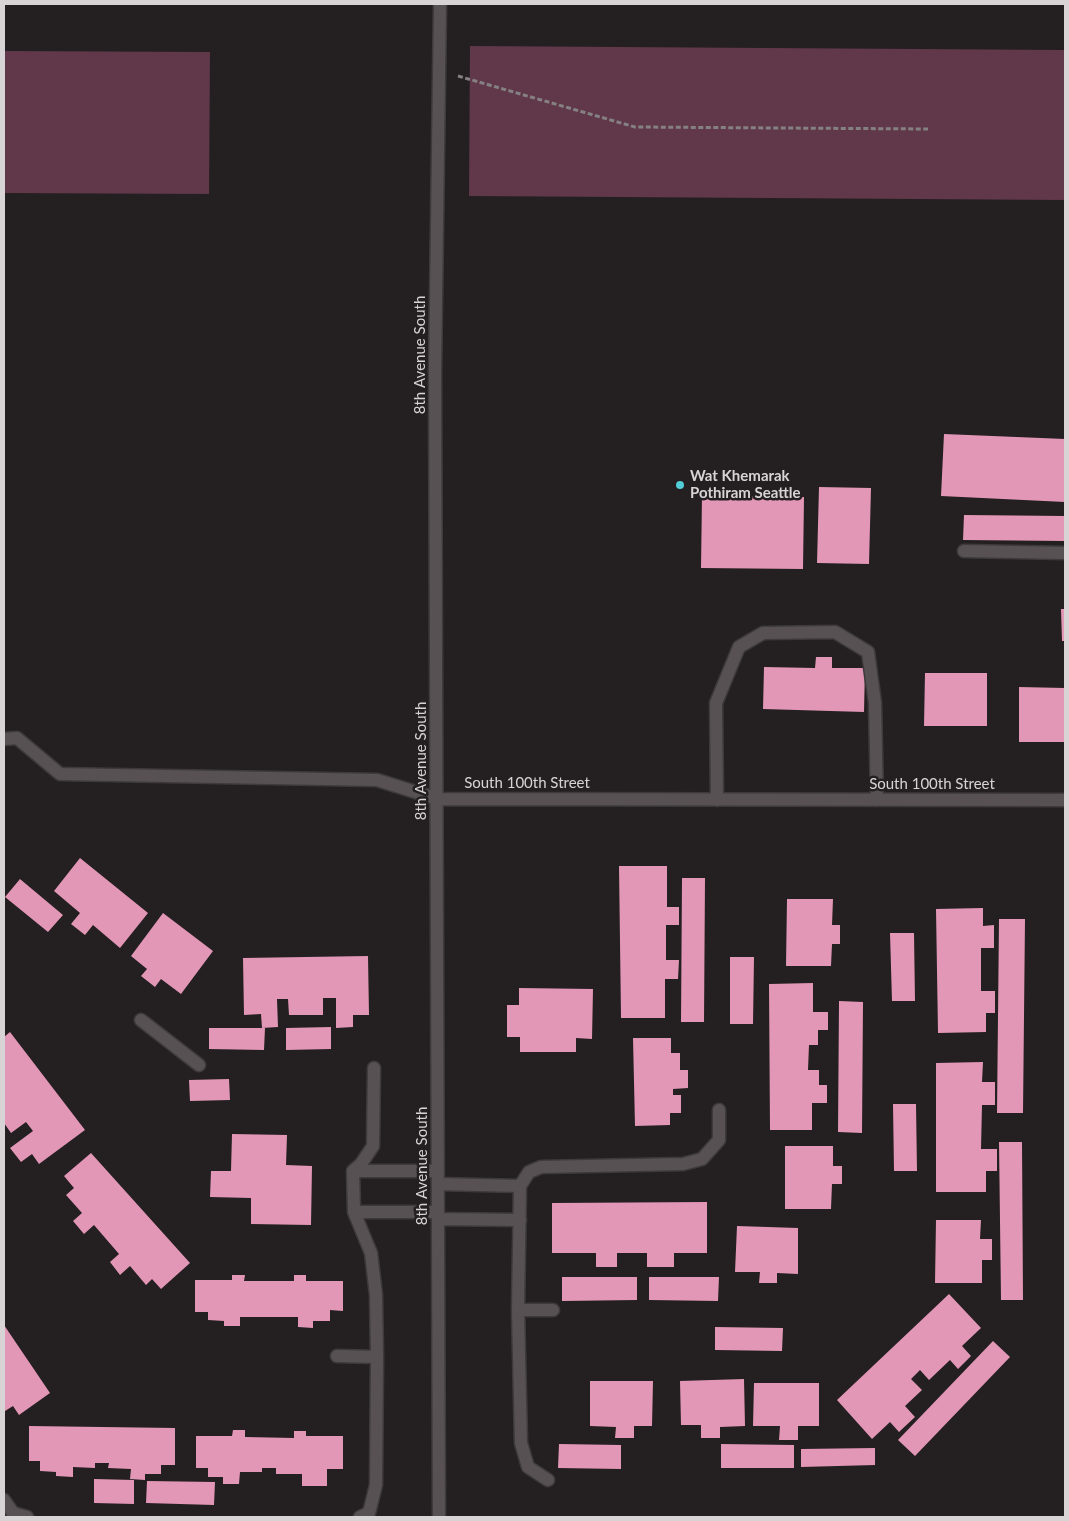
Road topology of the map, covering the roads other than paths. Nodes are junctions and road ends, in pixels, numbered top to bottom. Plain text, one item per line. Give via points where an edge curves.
1 (440, 4) edge
2 (964, 552) dead end
3 (1065, 553) edge
4 (4, 739) edge
5 (438, 799) junction
6 (717, 800) junction
7 (877, 800) junction
8 (1065, 800) edge
9 (141, 1020) dead end
10 (199, 1066) dead end
11 (374, 1068) dead end
12 (719, 1110) dead end
13 (353, 1170) junction
14 (438, 1171) junction
15 (438, 1184) junction
16 (520, 1186) junction
17 (354, 1212) junction
18 (438, 1215) junction
19 (520, 1220) junction
20 (518, 1310) junction
21 (553, 1310) dead end
22 (337, 1356) dead end
23 (378, 1357) junction
24 (548, 1480) dead end
25 (4, 1500) edge
26 (27, 1517) edge
27 (360, 1517) edge
28 (439, 1517) edge

1 - 5 street, 8th Avenue South via 435,372
2 - 3 street
4 - 5 street, South 100th Street via 17,738 60,774 377,780
5 - 6 street, South 100th Street
5 - 14 street, 8th Avenue South
6 - 7 street, South 100th Street
6 - 7 street via 716,703 739,647 762,633 835,632 868,652 875,703
7 - 8 street, South 100th Street
9 - 10 street
11 - 13 street via 373,1146
12 - 16 street via 719,1140 702,1159 683,1164 541,1167 528,1172
13 - 14 street
13 - 17 street
14 - 15 street, 8th Avenue South
15 - 16 street
15 - 18 street, 8th Avenue South
16 - 19 street
17 - 18 street
17 - 23 street via 371,1253
18 - 19 street
18 - 28 street, 8th Avenue South
19 - 20 street
20 - 21 street
20 - 24 street via 521,1443 528,1467
22 - 23 street
23 - 27 street via 376,1485 368,1513
25 - 26 street via 13,1513

